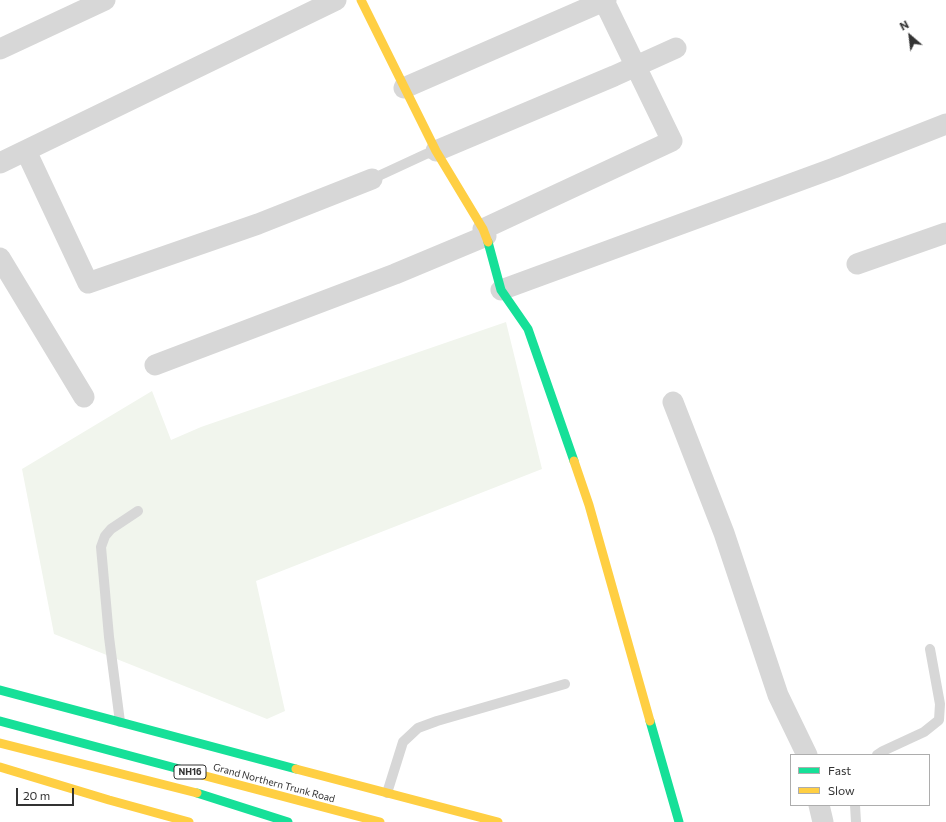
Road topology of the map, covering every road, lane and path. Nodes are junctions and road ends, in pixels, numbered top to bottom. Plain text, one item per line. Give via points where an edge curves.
1 (105, 0) edge
2 (336, 0) edge
3 (360, 0) edge
4 (605, 0) edge
5 (676, 48) dead end
6 (0, 49) edge
7 (637, 66) junction
8 (404, 88) junction
9 (946, 124) edge
10 (26, 151) junction
11 (436, 151) junction
12 (0, 163) edge
13 (372, 179) joint
14 (485, 233) junction
15 (946, 233) edge
16 (0, 258) edge
17 (857, 264) dead end
18 (501, 290) junction
19 (155, 365) dead end
20 (84, 397) dead end
21 (673, 402) dead end
22 (138, 511) dead end
23 (930, 649) dead end
24 (565, 684) dead end
25 (0, 690) edge
26 (0, 721) edge
27 (120, 722) junction
28 (0, 743) edge
29 (807, 754) edge
30 (879, 754) edge
31 (0, 768) edge
32 (387, 793) junction
33 (819, 806) edge
34 (856, 806) edge
35 (189, 822) edge
36 (288, 822) edge
37 (380, 822) edge
38 (498, 822) edge
39 (679, 822) edge
40 (823, 822) edge
41 (856, 822) edge

1 - 6 street
2 - 10 street
3 - 8 main road
4 - 7 street
4 - 8 street
5 - 7 street
7 - 11 street
7 - 14 street via 672,141
8 - 11 main road
9 - 18 street via 834,168
10 - 12 street
10 - 13 street via 88,283 258,224
11 - 13 lane
11 - 14 main road
14 - 18 main road
14 - 19 street via 395,274
15 - 17 street
16 - 20 street
18 - 39 main road via 528,329 589,505
21 - 29 street via 724,533 778,695
22 - 27 lane via 111,529 101,547
23 - 30 lane via 940,704 939,720 924,732
24 - 32 lane via 418,728 403,742
25 - 27 main road
26 - 37 main road, Grand Northern Trunk Road / NH16
27 - 32 main road
28 - 36 main road, NH16 via 202,794
31 - 35 main road via 137,812
32 - 38 main road
33 - 40 street
34 - 41 lane

